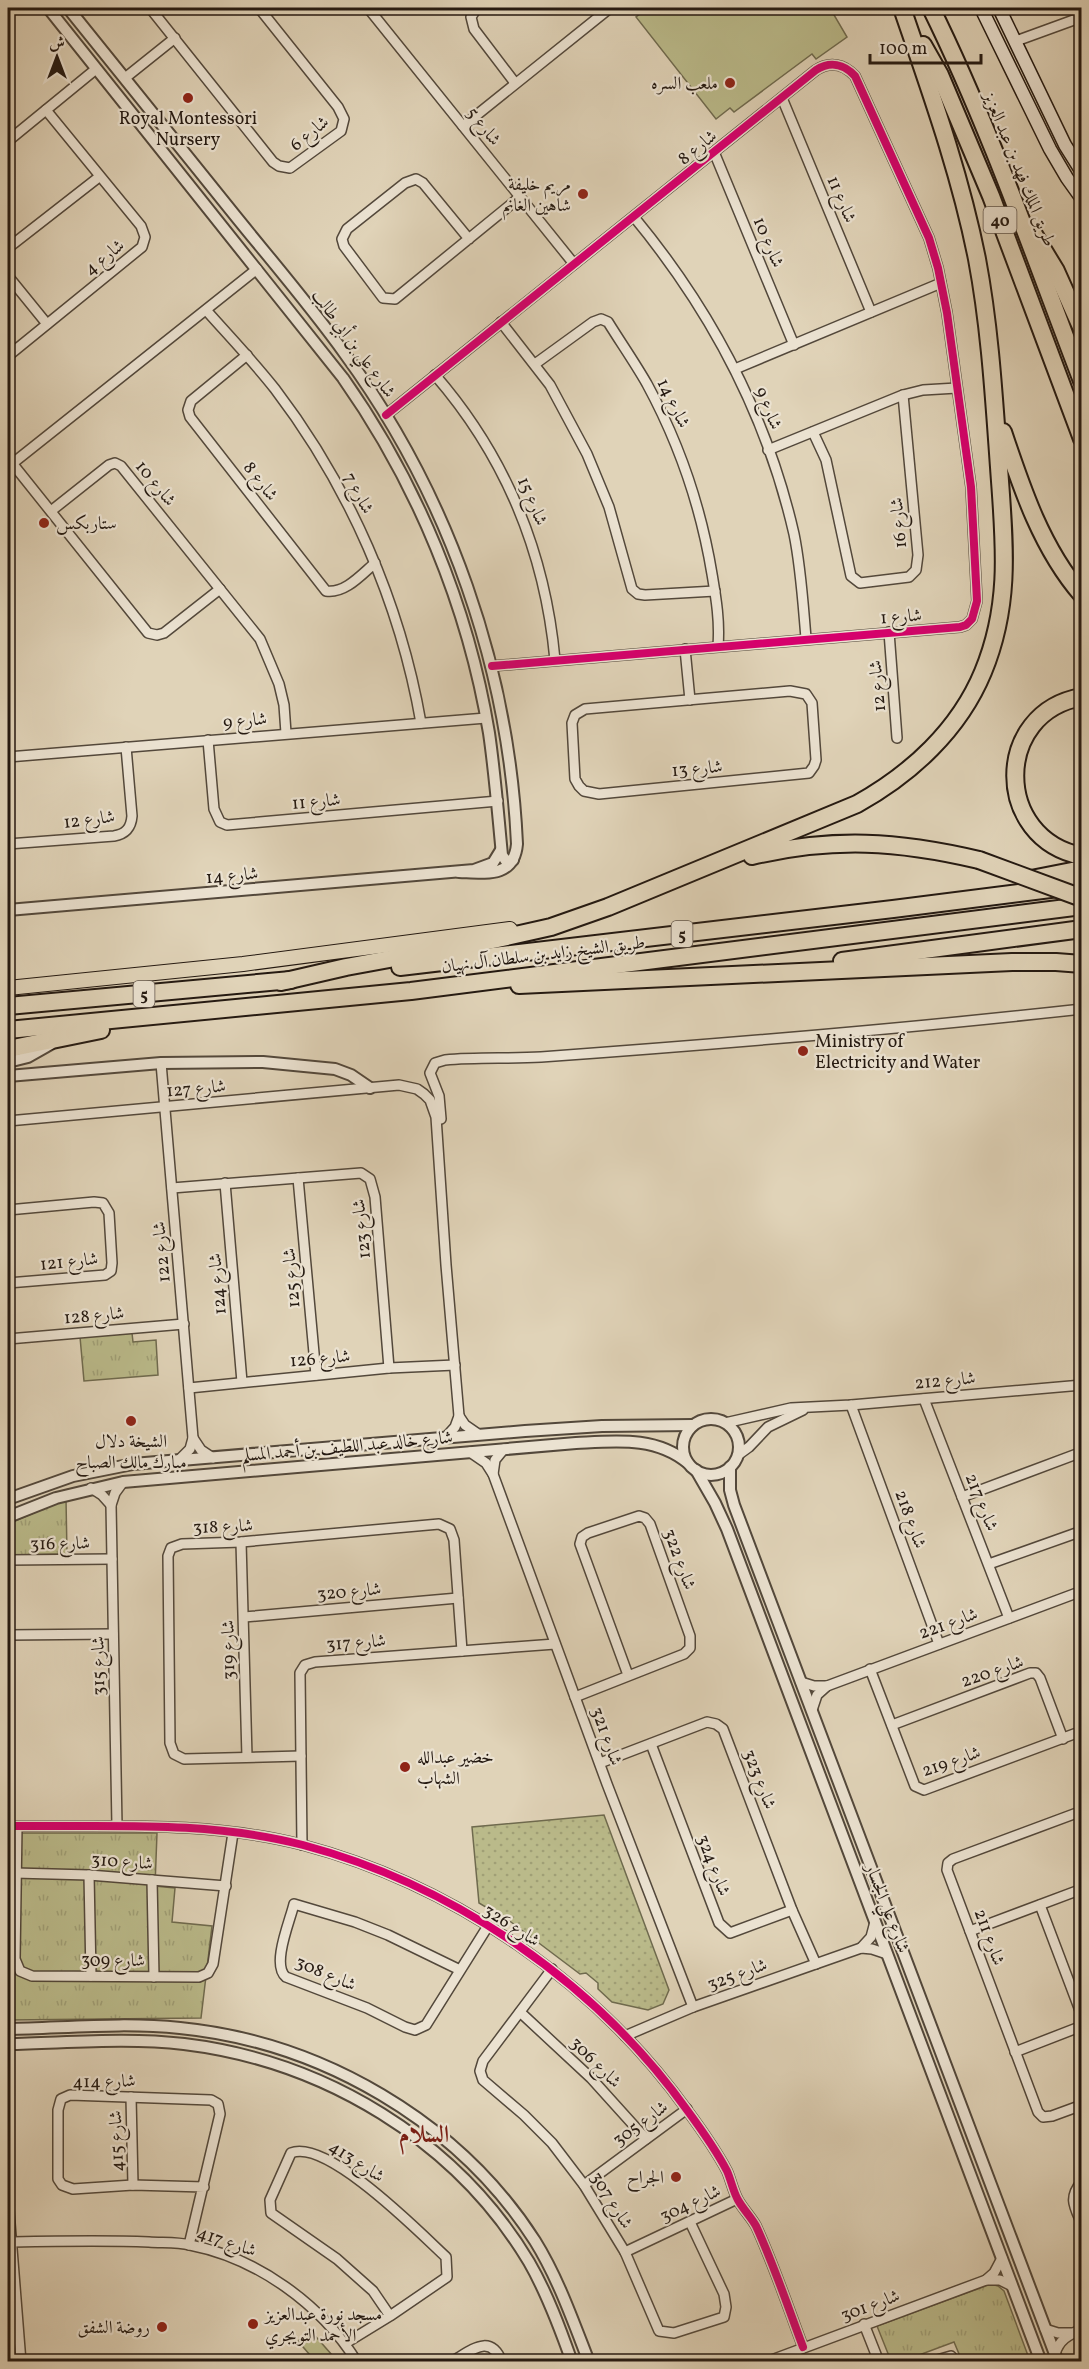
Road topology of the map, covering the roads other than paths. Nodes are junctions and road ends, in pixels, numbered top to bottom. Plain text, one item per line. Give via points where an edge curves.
1 (48, 8) edge
2 (68, 8) edge
3 (150, 8) edge
4 (260, 8) edge
5 (368, 8) edge
6 (477, 8) edge
7 (609, 8) edge
8 (902, 8) edge
9 (931, 8) edge
10 (981, 8) edge
11 (999, 8) edge
12 (1082, 16) edge
13 (175, 38) junction
14 (1016, 41) junction
15 (999, 44) junction
16 (8, 61) edge
17 (96, 69) junction
18 (8, 70) edge
19 (125, 78) junction
20 (515, 83) junction
21 (782, 98) junction
22 (46, 110) junction
23 (463, 126) junction
24 (1056, 126) junction
25 (8, 141) edge
26 (714, 152) junction
27 (185, 153) junction
28 (170, 160) junction
29 (197, 168) junction
30 (1082, 172) edge
31 (99, 177) junction
32 (184, 177) junction
33 (1011, 196) junction
34 (520, 197) junction
35 (1082, 199) edge
36 (634, 217) junction
37 (469, 239) junction
38 (8, 248) edge
39 (574, 264) junction
40 (258, 269) junction
41 (8, 276) edge
42 (941, 283) junction
43 (206, 310) junction
44 (871, 312) junction
45 (501, 322) junction
46 (47, 324) junction
47 (1082, 328) edge
48 (794, 345) junction
49 (247, 355) junction
50 (8, 356) edge
51 (535, 364) junction
52 (735, 369) junction
53 (435, 375) junction
54 (993, 377) junction
55 (1082, 381) edge
56 (957, 388) junction
57 (903, 396) junction
58 (386, 415) junction
59 (813, 432) junction
60 (1082, 439) edge
61 (768, 450) junction
62 (10, 465) edge
63 (430, 497) junction
64 (416, 502) junction
65 (51, 511) junction
66 (454, 551) junction
67 (440, 556) junction
68 (375, 563) junction
69 (220, 589) junction
70 (715, 591) junction
71 (1082, 595) edge
72 (889, 632) junction
73 (806, 638) junction
74 (718, 646) junction
75 (685, 649) junction
76 (555, 660) junction
77 (492, 666) junction
78 (1082, 697) edge
79 (690, 700) junction
80 (486, 718) junction
81 (421, 723) junction
82 (286, 733) junction
83 (897, 738) dead end
84 (208, 740) junction
85 (126, 747) junction
86 (8, 758) edge
87 (512, 789) junction
88 (497, 796) junction
89 (8, 844) edge
90 (501, 850) junction
91 (1082, 856) edge
92 (513, 860) junction
93 (1082, 869) edge
94 (459, 872) junction
95 (693, 873) junction
96 (1082, 885) edge
97 (1082, 898) edge
98 (1082, 906) edge
99 (893, 909) junction
100 (8, 910) edge
101 (551, 927) junction
102 (1082, 929) edge
103 (1082, 964) edge
104 (749, 973) junction
105 (281, 982) junction
106 (475, 982) junction
107 (8, 988) edge
108 (8, 1006) edge
109 (1082, 1009) edge
110 (154, 1016) junction
111 (8, 1030) edge
112 (57, 1040) junction
113 (8, 1049) edge
114 (8, 1062) edge
115 (161, 1063) junction
116 (8, 1076) edge
117 (370, 1089) junction
118 (165, 1108) junction
119 (8, 1121) edge
120 (438, 1135) junction
121 (298, 1178) junction
122 (225, 1184) junction
123 (172, 1188) junction
124 (8, 1210) edge
125 (8, 1283) edge
126 (184, 1324) junction
127 (8, 1339) edge
128 (455, 1365) junction
129 (389, 1368) junction
130 (316, 1375) junction
131 (242, 1383) junction
132 (1082, 1385) edge
133 (189, 1388) junction
134 (924, 1399) junction
135 (851, 1405) junction
136 (812, 1408) junction
137 (459, 1416) junction
138 (725, 1423) junction
139 (628, 1425) junction
140 (693, 1425) junction
141 (478, 1434) junction
142 (193, 1438) junction
143 (445, 1438) junction
144 (626, 1441) junction
145 (368, 1445) junction
146 (352, 1446) junction
147 (504, 1449) junction
148 (471, 1452) junction
149 (1082, 1452) edge
150 (738, 1455) junction
151 (213, 1458) junction
152 (367, 1460) junction
153 (178, 1461) junction
154 (353, 1462) junction
155 (692, 1467) junction
156 (730, 1467) junction
157 (493, 1474) junction
158 (123, 1482) junction
159 (92, 1488) junction
160 (962, 1497) junction
161 (8, 1502) edge
162 (111, 1505) junction
163 (8, 1517) edge
164 (1082, 1530) edge
165 (241, 1542) junction
166 (112, 1559) junction
167 (8, 1560) edge
168 (989, 1564) junction
169 (758, 1568) junction
170 (743, 1572) junction
171 (1082, 1591) edge
172 (458, 1598) junction
173 (244, 1617) junction
174 (1009, 1617) junction
175 (8, 1635) edge
176 (113, 1635) junction
177 (555, 1644) junction
178 (939, 1644) junction
179 (462, 1651) junction
180 (870, 1669) junction
181 (628, 1675) junction
182 (801, 1682) junction
183 (827, 1686) junction
184 (575, 1697) junction
185 (812, 1710) junction
186 (892, 1725) junction
187 (1082, 1731) edge
188 (1063, 1739) junction
189 (651, 1744) junction
190 (247, 1756) junction
191 (301, 1756) junction
192 (600, 1763) junction
193 (1082, 1811) edge
194 (12, 1826) edge
195 (117, 1826) junction
196 (856, 1826) junction
197 (841, 1831) junction
198 (233, 1833) junction
199 (861, 1840) junction
200 (302, 1845) junction
201 (846, 1845) junction
202 (15, 1873) junction
203 (89, 1875) junction
204 (152, 1880) junction
205 (226, 1886) junction
206 (1082, 1889) edge
207 (1040, 1905) junction
208 (792, 1910) junction
209 (875, 1922) junction
210 (489, 1926) junction
211 (970, 1931) junction
212 (861, 1948) junction
213 (887, 1954) junction
214 (816, 1964) junction
215 (552, 1969) junction
216 (460, 1970) junction
217 (91, 1976) junction
218 (154, 1977) junction
219 (693, 2007) junction
220 (520, 2012) junction
221 (1082, 2016) edge
222 (1082, 2026) edge
223 (172, 2027) junction
224 (8, 2029) edge
225 (625, 2036) junction
226 (168, 2042) junction
227 (259, 2042) junction
228 (182, 2043) junction
229 (10, 2046) edge
230 (1015, 2052) junction
231 (131, 2097) junction
232 (1082, 2105) edge
233 (687, 2109) junction
234 (646, 2139) junction
235 (984, 2166) junction
236 (969, 2171) junction
237 (1082, 2181) edge
238 (134, 2185) junction
239 (584, 2185) junction
240 (204, 2187) junction
241 (8, 2198) edge
242 (737, 2199) junction
243 (996, 2199) junction
244 (981, 2204) junction
245 (690, 2222) junction
246 (1082, 2224) edge
247 (12, 2242) junction
248 (537, 2244) junction
249 (189, 2245) junction
250 (522, 2252) junction
251 (625, 2252) junction
252 (544, 2258) junction
253 (1002, 2258) junction
254 (530, 2264) junction
255 (986, 2280) junction
256 (1012, 2286) junction
257 (390, 2316) junction
258 (864, 2324) junction
259 (1045, 2329) junction
260 (1077, 2331) edge
261 (345, 2343) junction
262 (803, 2347) junction
263 (1056, 2358) edge
264 (21, 2361) edge
265 (357, 2361) edge
266 (451, 2361) edge
267 (502, 2361) edge
268 (572, 2361) edge
269 (589, 2361) edge
270 (766, 2361) edge
271 (879, 2361) edge
272 (930, 2361) edge
273 (956, 2361) edge
274 (1041, 2361) edge

1 - 17 street, شارع علي بن أبي طالب
2 - 19 street, شارع علي بن أبي طالب
3 - 13 street, شارع 6
4 - 13 street, شارع 6 via 344,119 341,131 294,167 273,162
5 - 23 street, شارع 5
6 - 20 street via 471,17 474,29
7 - 20 street
8 - 54 highway via 957,172 977,260
8 - 60 highway, طريق الملك فهد بن عبد العزيز / 40 via 940,75 991,196
9 - 33 highway, طريق الملك فهد بن عبد العزيز / 40
10 - 15 main road
11 - 14 main road
12 - 14 street
13 - 19 street
14 - 24 main road
15 - 24 main road via 1016,64 1049,129
15 - 35 main road via 1050,149
16 - 18 street
17 - 22 street
17 - 28 street, شارع علي بن أبي طالب
19 - 27 street, شارع علي بن أبي طالب
20 - 23 street
21 - 26 street, شارع 8
21 - 42 street, شارع 8 via 825,66 842,66 853,73 921,217
21 - 44 street, شارع 11
22 - 25 street
22 - 31 street, شارع 4
23 - 34 street, شارع 5
24 - 30 main road
26 - 36 street, شارع 8
26 - 48 street, شارع 10
27 - 28 street via 178,162
27 - 29 street, شارع علي بن أبي طالب
28 - 32 street, شارع علي بن أبي طالب
29 - 32 street via 186,171
29 - 58 street, شارع علي بن أبي طالب via 346,355
31 - 38 street
31 - 46 street, شارع 4 via 141,226 145,243
32 - 40 street, شارع علي بن أبي طالب
33 - 47 highway via 1056,272
33 - 55 highway, طريق الملك فهد بن عبد العزيز / 40
34 - 37 street
34 - 39 street, شارع 5
36 - 39 street, شارع 8
36 - 52 street, شارع 9 via 687,286
37 - 37 street via 400,297 389,300 370,281 342,238 347,229 405,183 416,179
39 - 45 street, شارع 8
40 - 43 street
40 - 64 street, شارع علي بن أبي طالب via 356,397
41 - 46 street
42 - 44 street
42 - 56 street, شارع 1
43 - 49 street, شارع 7
43 - 62 street
44 - 48 street
45 - 51 street
45 - 53 street, شارع 8
46 - 50 street, شارع 4
48 - 52 street
49 - 68 street, شارع 7 via 325,463
49 - 68 street, شارع 8 via 191,400 190,417 326,591 342,589
51 - 70 street via 563,407 598,477 632,589 645,595
51 - 70 street, شارع 14 via 593,322 607,321 648,385 675,444 702,524
52 - 61 street, شارع 9
53 - 58 street, شارع 8
53 - 76 street, شارع 15 via 483,438 521,511 544,584
54 - 71 highway via 1002,427 1018,479 1043,536
54 - 95 highway via 1006,561 1004,594 991,650 966,705 923,757 878,792
56 - 57 street via 923,390
56 - 72 street, شارع 1 via 972,505 976,611 969,623 960,627
57 - 59 street
57 - 59 street, شارع 16 via 918,555 916,570 909,577 860,583 851,576 826,460
58 - 63 street, شارع علي بن أبي طالب
59 - 61 street
61 - 73 street, شارع 9 via 794,535
62 - 65 street
63 - 64 street via 425,505
63 - 66 street, شارع علي بن أبي طالب
64 - 67 street, شارع علي بن أبي طالب
65 - 69 street via 148,633 164,633
65 - 69 street, شارع 10 via 109,465 118,464
66 - 67 street via 445,550
66 - 77 street, شارع علي بن أبي طالب
67 - 80 street, شارع علي بن أبي طالب via 466,633
68 - 81 street, شارع 7 via 407,659
69 - 82 street, شارع 10 via 253,629 272,663 282,695
70 - 74 street, شارع 14
72 - 73 street, شارع 1
72 - 83 street, شارع 12
73 - 74 street, شارع 1
74 - 75 street, شارع 1
75 - 76 street, شارع 1
75 - 79 street
76 - 77 street, شارع 1
77 - 87 street, شارع علي بن أبي طالب
78 - 91 highway via 1058,704 1036,721 1021,745 1014,776 1021,809 1036,831 1056,847
79 - 79 street, شارع 13 via 592,708 578,713 572,727 574,775 579,786 599,794 802,775 813,769 816,760 812,703 806,694 790,691
80 - 81 street, شارع 9
80 - 88 street, شارع علي بن أبي طالب
81 - 82 street, شارع 9
82 - 84 street, شارع 9
84 - 85 street, شارع 9
84 - 88 street, شارع 11 via 214,809 220,822 227,825
85 - 86 street, شارع 9
85 - 89 street, شارع 12 via 132,816 126,831 114,836
87 - 88 street via 505,797
87 - 92 street, شارع علي بن أبي طالب via 517,844
88 - 90 street, شارع علي بن أبي طالب
90 - 92 street via 504,860
90 - 94 street, شارع 14 via 491,865
92 - 94 street, شارع 14 via 498,871
93 - 99 highway
94 - 100 street, شارع 14
95 - 97 highway, bridge via 787,848 884,843 979,860
95 - 101 highway
96 - 99 highway, طريق الشيخ زايد بن سلطان آل نهيان / 5
98 - 106 highway, طريق الشيخ زايد بن سلطان آل نهيان / 5
99 - 105 highway, طريق الشيخ زايد بن سلطان آل نهيان / 5
101 - 105 highway
101 - 107 main road
102 - 104 highway
103 - 104 highway via 1012,962
104 - 106 highway via 531,986
105 - 108 highway, طريق الشيخ زايد بن سلطان آل نهيان / 5
106 - 110 highway, طريق الشيخ زايد بن سلطان آل نهيان / 5
109 - 120 street via 538,1057 445,1060 435,1063 430,1070 440,1103
110 - 111 highway, طريق الشيخ زايد بن سلطان آل نهيان / 5
110 - 112 highway, 5
112 - 113 highway, 5
112 - 114 street via 36,1053
115 - 116 street
115 - 117 street via 252,1062 327,1067 351,1075
115 - 118 street, شارع 122
117 - 118 street, شارع 127
117 - 120 street, شارع 127 via 387,1087 420,1098 430,1110
118 - 119 street, شارع 127
118 - 123 street, شارع 122
120 - 128 street, شارع 127
121 - 122 street, شارع 123
121 - 129 street, شارع 123 via 361,1173 370,1179 375,1197
121 - 130 street, شارع 125
122 - 123 street, شارع 123
122 - 131 street, شارع 124
123 - 126 street, شارع 122
124 - 125 street, شارع 121 via 103,1203 110,1213 112,1263 111,1271 105,1275
126 - 127 street, شارع 128
126 - 133 street, شارع 122
128 - 129 street, شارع 126
128 - 137 street, شارع 127
129 - 130 street, شارع 126
130 - 131 street, شارع 126
131 - 133 street, شارع 126
132 - 134 street, شارع 212
133 - 142 street, شارع 122
134 - 135 street, شارع 212
134 - 160 street, شارع 217
135 - 136 street, شارع 212
135 - 178 street, شارع 218
136 - 138 street, شارع 212 via 781,1409
136 - 150 street, شارع 212 via 775,1422
137 - 141 street
137 - 143 street
138 - 140 street via 709,1419
138 - 150 street via 737,1437
139 - 140 street, شارع خالد عبد اللطيف بن أحمد المسلم
139 - 141 street, شارع خالد عبد اللطيف بن أحمد المسلم
139 - 144 street
140 - 155 street via 683,1447
141 - 143 street, شارع خالد عبد اللطيف بن أحمد المسلم
142 - 151 street
142 - 153 street via 190,1449
143 - 145 street, شارع خالد عبد اللطيف بن أحمد المسلم
144 - 147 street, شارع خالد عبد اللطيف بن أحمد المسلم
144 - 155 street, شارع خالد عبد اللطيف بن أحمد المسلم via 670,1450
145 - 146 street, شارع خالد عبد اللطيف بن أحمد المسلم
145 - 152 street
146 - 151 street, شارع خالد عبد اللطيف بن أحمد المسلم
146 - 154 street
147 - 148 street, شارع خالد عبد اللطيف بن أحمد المسلم
147 - 157 street via 495,1460
148 - 152 street, شارع خالد عبد اللطيف بن أحمد المسلم
148 - 157 street, شارع 321
149 - 160 street
150 - 156 street
151 - 153 street, شارع خالد عبد اللطيف بن أحمد المسلم
152 - 154 street, شارع خالد عبد اللطيف بن أحمد المسلم
153 - 161 street, شارع خالد عبد اللطيف بن أحمد المسلم via 94,1471 52,1482
154 - 158 street, شارع خالد عبد اللطيف بن أحمد المسلم
155 - 156 street via 710,1474
155 - 170 street, شارع علي الجسار via 721,1514
156 - 169 street, شارع علي الجسار via 732,1498
157 - 177 street, شارع 321
158 - 159 street, شارع خالد عبد اللطيف بن أحمد المسلم
158 - 162 street, شارع 315
159 - 162 street
159 - 163 street, شارع خالد عبد اللطيف بن أحمد المسلم
160 - 168 street, شارع 217
162 - 166 street, شارع 315
164 - 168 street
165 - 172 street, شارع 318 via 439,1524 450,1529 454,1540
165 - 173 street, شارع 319
165 - 190 street, شارع 318 via 182,1544 171,1548 168,1556 170,1743 174,1754 184,1759
166 - 167 street, شارع 316
166 - 176 street, شارع 315
168 - 174 street, شارع 217
169 - 170 street via 750,1567
169 - 182 street, شارع علي الجسار
170 - 197 street, شارع علي الجسار
171 - 174 street, شارع 221
172 - 173 street, شارع 320
172 - 179 street, شارع 318
173 - 190 street, شارع 319
174 - 178 street, شارع 221
175 - 176 street
176 - 195 street, شارع 315
177 - 179 street, شارع 317
177 - 184 street, شارع 321
178 - 180 street, شارع 221
179 - 191 street, شارع 317 via 305,1665 300,1673
180 - 183 street, شارع 221
180 - 186 street, شارع 219
181 - 181 street, شارع 322 via 684,1654 691,1644 650,1524 639,1516 588,1533 579,1544
181 - 184 street, شارع 322
182 - 183 street
182 - 185 street, شارع علي الجسار
183 - 185 street via 817,1695
184 - 192 street, شارع 321
185 - 196 street, شارع علي الجسار
186 - 188 street, شارع 219 via 915,1786 924,1790
186 - 188 street, شارع 220 via 1036,1673
187 - 188 street, شارع 219
189 - 192 street, شارع 323
189 - 208 street, شارع 323 via 707,1722 723,1729
189 - 208 street, شارع 324 via 719,1923 730,1933
190 - 191 street, شارع 318
191 - 200 street, شارع 317
192 - 219 street, شارع 321
193 - 211 street, شارع 211 via 948,1863 947,1870
194 - 195 street, شارع 326
194 - 202 street, شارع 309
195 - 198 street, شارع 326
196 - 197 street via 849,1832
196 - 199 street, شارع علي الجسار
197 - 201 street, شارع علي الجسار
198 - 200 street, شارع 326
198 - 205 street, شارع 309
199 - 201 street
199 - 235 street, شارع علي الجسار
200 - 210 street, شارع 326 via 417,1887
201 - 209 street, شارع علي الجسار
202 - 203 street, شارع 310
202 - 217 street, شارع 309 via 17,1967 32,1976
203 - 204 street, شارع 310
203 - 217 street
204 - 205 street, شارع 310
204 - 218 street
205 - 218 street, شارع 309 via 210,1970 199,1977
206 - 207 street
207 - 211 street
207 - 221 street
208 - 214 street, شارع 323
209 - 212 street via 871,1937
209 - 213 street, شارع علي الجسار
210 - 215 street, شارع 326
210 - 216 street, شارع 308
211 - 230 street, شارع 211
212 - 213 street
212 - 214 street, شارع 325
213 - 236 street, شارع علي الجسار
214 - 219 street, شارع 325
215 - 220 street, شارع 307
215 - 225 street, شارع 326
216 - 216 street, شارع 308 via 426,2025 413,2030 286,1977 279,1962 294,1904 388,1935
217 - 218 street, شارع 309
219 - 225 street, شارع 325
220 - 234 street, شارع 306 via 591,2078
220 - 239 street, شارع 307 via 483,2061 483,2080 552,2143
222 - 230 street
223 - 224 street
223 - 226 street via 173,2036
223 - 227 street
225 - 233 street, شارع 326
226 - 228 street
226 - 229 street
227 - 228 street via 189,2033 183,2035
227 - 248 street via 348,2076 425,2124 486,2181
228 - 250 street via 283,2066 372,2107 452,2168 491,2210
230 - 232 street, شارع 211 via 1043,2117
231 - 238 street, شارع 415
231 - 238 street, شارع 414 via 70,2095 61,2099 58,2179 72,2189
231 - 240 street, شارع 414 via 211,2100 218,2104 220,2114
233 - 234 street, شارع 305
233 - 242 street, شارع 326 via 727,2171
234 - 239 street, شارع 305
235 - 236 street
235 - 243 street, شارع علي الجسار
236 - 244 street, شارع علي الجسار
237 - 246 street via 1073,2192 1073,2205
238 - 240 street, شارع 414
239 - 251 street, شارع 307
240 - 249 street, شارع 414
241 - 247 street
242 - 245 street, شارع 304
242 - 262 street, شارع 326 via 755,2223
243 - 244 street
243 - 259 street, شارع علي الجسار
244 - 253 street, شارع علي الجسار
245 - 251 street, شارع 304
245 - 251 street, شارع 307 via 724,2294 724,2317 674,2333 659,2331
247 - 249 street, شارع 417
247 - 264 street
248 - 250 street
248 - 252 street
249 - 261 street, شارع 417 via 252,2266 284,2285
250 - 254 street
252 - 254 street
252 - 269 street
253 - 255 street
253 - 256 street, شارع علي الجسار
254 - 268 street
255 - 256 street via 1000,2280
255 - 258 street, شارع 301
256 - 274 street, شارع علي الجسار
257 - 257 street, شارع 413 via 447,2277 446,2257 387,2201 335,2163 309,2151 299,2149 291,2153 270,2200 271,2213 337,2259 373,2291
257 - 261 street, شارع 413
258 - 262 street, شارع 301
258 - 271 street
259 - 260 street via 1058,2333
259 - 263 street, شارع علي الجسار
260 - 263 street via 1061,2341
261 - 265 street, شارع 417
262 - 270 street, شارع 301
266 - 267 street via 482,2346 492,2346
272 - 273 street via 951,2356

